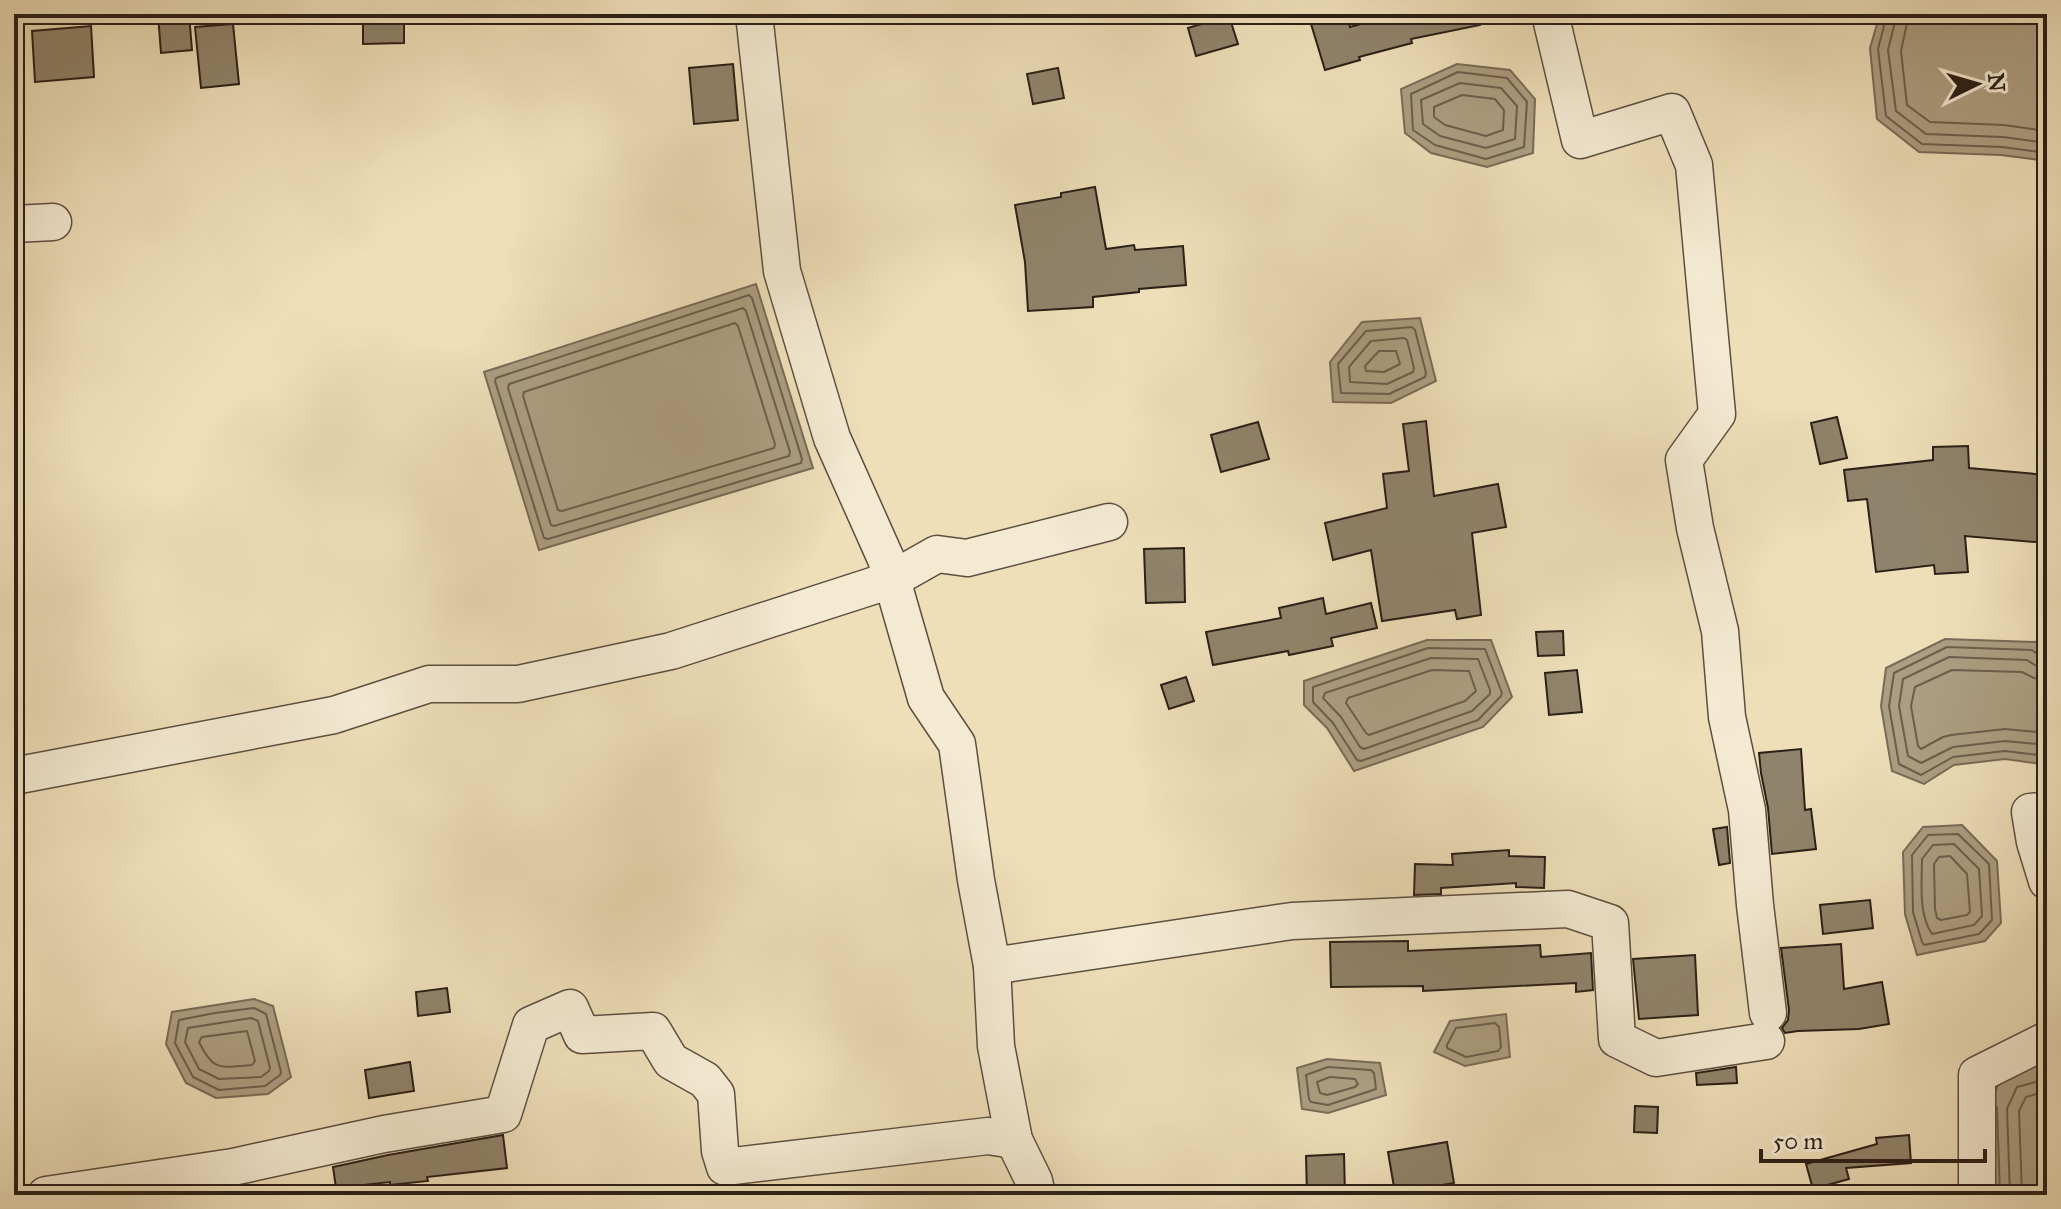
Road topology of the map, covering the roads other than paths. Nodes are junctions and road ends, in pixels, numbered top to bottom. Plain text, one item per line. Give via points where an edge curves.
1 (754, 14) edge
2 (1550, 14) edge
3 (53, 222) dead end
4 (14, 224) edge
5 (1109, 522) dead end
6 (891, 580) junction
7 (14, 776) edge
8 (2047, 810) edge
9 (2047, 881) edge
10 (992, 966) junction
11 (2047, 1040) edge
12 (1014, 1140) junction
13 (46, 1195) edge
14 (1037, 1195) edge
15 (1977, 1195) edge

1 - 6 street via 782,271 832,438
2 - 10 street via 1580,140 1672,112 1694,165 1717,414 1684,460 1720,631 1727,717 1747,810 1767,1027 1656,1058 1617,1039 1610,923 1568,909 1292,921
3 - 4 street
5 - 6 street via 967,558 937,554
6 - 7 street via 671,651 518,684 429,684 334,715
6 - 10 street via 926,698 957,744
8 - 9 street via 2030,812
10 - 12 street via 996,1046
11 - 15 street via 1977,1075
12 - 13 street via 988,1136 725,1167 716,1094 705,1080 671,1061 653,1031 582,1035 570,1008 531,1025 503,1114 233,1167
12 - 14 street

